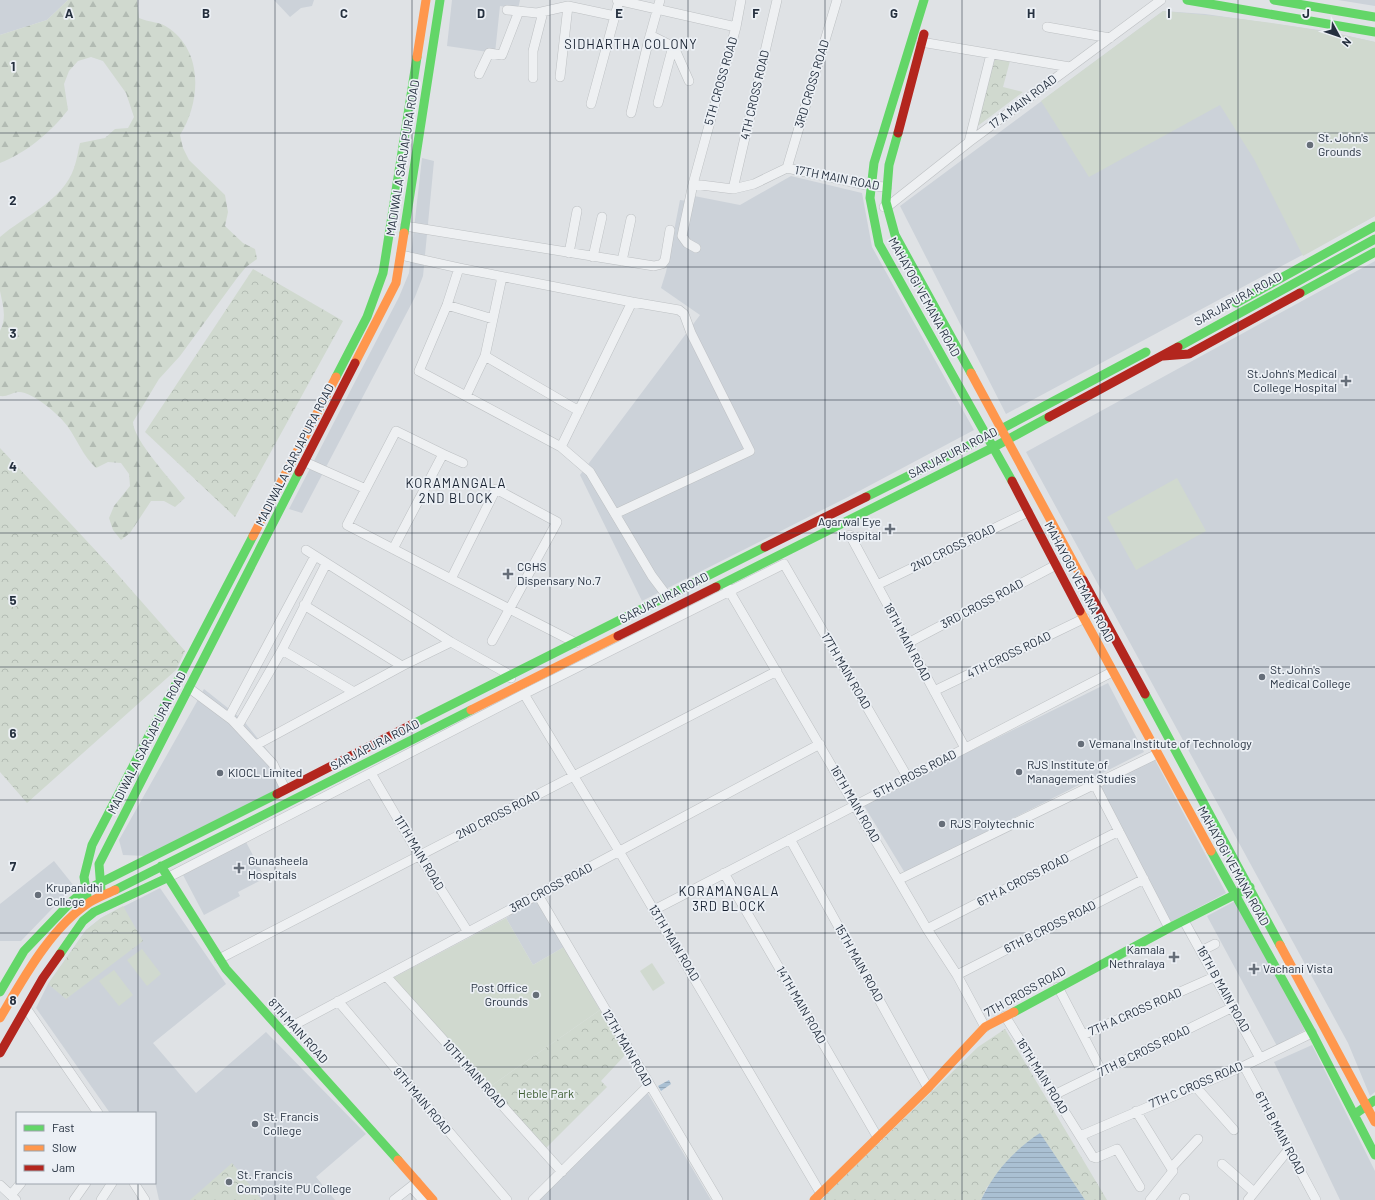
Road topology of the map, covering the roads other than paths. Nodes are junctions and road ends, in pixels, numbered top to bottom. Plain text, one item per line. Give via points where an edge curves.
1 (426, 0) edge
2 (440, 0) edge
3 (660, 0) edge
4 (741, 0) edge
5 (777, 0) edge
6 (837, 0) edge
7 (924, 0) edge
8 (934, 0) edge
9 (1161, 0) edge
10 (1187, 0) edge
11 (1277, 0) edge
12 (618, 1) edge
13 (568, 6) junction
14 (507, 10) dead end
15 (658, 10) junction
16 (519, 12) junction
17 (543, 12) junction
18 (615, 16) junction
19 (1375, 17) edge
20 (736, 27) junction
21 (1047, 27) dead end
22 (1375, 32) edge
23 (650, 35) junction
24 (1110, 38) junction
25 (921, 42) junction
26 (673, 46) junction
27 (991, 54) junction
28 (1070, 66) junction
29 (479, 74) dead end
30 (560, 77) dead end
31 (533, 78) dead end
32 (689, 81) dead end
33 (658, 103) dead end
34 (591, 104) dead end
35 (632, 113) dead end
36 (969, 142) junction
37 (787, 168) junction
38 (693, 184) junction
39 (871, 186) junction
40 (888, 187) junction
41 (733, 189) junction
42 (887, 207) junction
43 (872, 209) junction
44 (577, 211) dead end
45 (602, 217) dead end
46 (630, 219) dead end
47 (405, 226) junction
48 (1375, 226) edge
49 (670, 230) dead end
50 (1375, 239) edge
51 (696, 248) dead end
52 (1375, 252) edge
53 (569, 253) junction
54 (401, 255) junction
55 (593, 257) junction
56 (622, 261) junction
57 (459, 268) junction
58 (502, 277) junction
59 (632, 302) junction
60 (447, 305) junction
61 (1231, 306) dead end
62 (493, 318) junction
63 (1157, 352) junction
64 (485, 356) junction
65 (328, 391) junction
66 (339, 395) junction
67 (466, 396) junction
68 (579, 411) junction
69 (1000, 429) junction
70 (988, 436) junction
71 (1006, 439) junction
72 (561, 447) junction
73 (994, 447) junction
74 (443, 454) junction
75 (305, 462) junction
76 (463, 463) dead end
77 (366, 490) junction
78 (1028, 512) junction
79 (616, 514) junction
80 (843, 522) junction
81 (306, 550) dead end
82 (393, 550) junction
83 (314, 556) junction
84 (326, 564) junction
85 (784, 564) joint
86 (1056, 565) junction
87 (451, 579) junction
88 (723, 582) junction
89 (877, 585) junction
90 (730, 592) junction
91 (667, 596) junction
92 (304, 605) junction
93 (510, 608) junction
94 (1085, 618) junction
95 (492, 641) dead end
96 (450, 642) junction
97 (576, 643) junction
98 (908, 643) junction
99 (282, 650) junction
100 (402, 666) junction
101 (777, 671) junction
102 (1112, 672) junction
103 (510, 675) junction
104 (516, 686) junction
105 (189, 688) junction
106 (934, 691) junction
107 (354, 692) junction
108 (524, 694) junction
109 (229, 717) junction
110 (238, 726) junction
111 (820, 744) junction
112 (256, 746) junction
113 (965, 748) junction
114 (1157, 754) junction
115 (371, 773) junction
116 (574, 776) junction
117 (908, 778) junction
118 (300, 781) junction
119 (1095, 785) junction
120 (285, 789) junction
121 (305, 793) junction
122 (856, 805) junction
123 (1119, 831) junction
124 (790, 839) junction
125 (619, 851) junction
126 (419, 855) junction
127 (161, 866) junction
128 (724, 873) junction
129 (167, 878) junction
130 (900, 879) junction
131 (1144, 879) junction
132 (99, 882) junction
133 (1250, 887) junction
134 (84, 891) junction
135 (102, 895) junction
136 (538, 895) junction
137 (1236, 895) junction
138 (90, 902) junction
139 (654, 910) junction
140 (1184, 920) junction
141 (1169, 928) junction
142 (927, 929) junction
143 (468, 932) junction
144 (1215, 944) dead end
145 (1201, 951) junction
146 (219, 959) junction
147 (957, 975) junction
148 (386, 976) junction
149 (1216, 976) junction
150 (1058, 987) junction
151 (0, 992) edge
152 (338, 1002) junction
153 (1233, 1007) junction
154 (26, 1008) junction
155 (1005, 1016) junction
156 (0, 1018) edge
157 (985, 1027) junction
158 (283, 1032) junction
159 (1312, 1033) junction
160 (1083, 1035) junction
161 (0, 1053) edge
162 (1260, 1058) junction
163 (1244, 1066) junction
164 (1102, 1072) junction
165 (649, 1085) junction
166 (1195, 1086) junction
167 (928, 1088) junction
168 (1054, 1095) junction
169 (1375, 1100) edge
170 (1367, 1106) junction
171 (1136, 1111) junction
172 (97, 1112) edge
173 (1355, 1114) junction
174 (1375, 1122) edge
175 (1234, 1130) dead end
176 (1080, 1136) junction
177 (878, 1138) junction
178 (1198, 1139) dead end
179 (1289, 1149) junction
180 (1375, 1155) edge
181 (1222, 1164) dead end
182 (1171, 1168) junction
183 (562, 1172) junction
184 (20, 1184) edge
185 (85, 1184) edge
186 (111, 1184) edge
187 (135, 1184) edge
188 (414, 1184) junction
189 (0, 1185) edge
190 (1140, 1188) dead end
191 (1254, 1192) junction
192 (817, 1197) edge
193 (13, 1198) edge
194 (74, 1200) edge
195 (101, 1200) edge
196 (145, 1200) edge
197 (394, 1200) edge
198 (423, 1200) edge
199 (433, 1200) edge
200 (506, 1200) edge
201 (533, 1200) edge
202 (718, 1200) edge
203 (1150, 1200) edge
204 (1248, 1200) edge
205 (1316, 1200) edge

1 - 65 main road, MADIWALA SARJAPURA ROAD via 383,273 367,317
2 - 47 main road, MADIWALA SARJAPURA ROAD
3 - 15 street
4 - 20 street
5 - 41 street, 4TH CROSS ROAD
6 - 37 street, 3RD CROSS ROAD
7 - 39 main road, MAHAYOGI VEMANA ROAD via 874,163
8 - 25 main road, MAHAYOGI VEMANA ROAD
9 - 24 street, 17 A MAIN ROAD
10 - 22 main road
11 - 19 main road
12 - 15 street, 5TH CROSS ROAD
12 - 18 street
13 - 17 street
13 - 18 street
13 - 30 street
14 - 16 street
15 - 20 street, 5TH CROSS ROAD
15 - 23 street
16 - 17 street
16 - 29 street via 502,56 489,53
17 - 31 street via 533,51
18 - 34 street
20 - 38 street, 5TH CROSS ROAD
21 - 24 street
23 - 26 street
23 - 35 street
24 - 28 street, 17 A MAIN ROAD
25 - 27 street
25 - 40 main road, MAHAYOGI VEMANA ROAD via 889,165
26 - 32 street
26 - 33 street
27 - 28 street
27 - 36 street
28 - 36 street, 17 A MAIN ROAD
36 - 42 street, 17 A MAIN ROAD
37 - 39 street, 17TH MAIN ROAD
37 - 41 street via 754,184
38 - 41 street
38 - 51 street, 5TH CROSS ROAD via 682,236 687,243
39 - 40 street, 17TH MAIN ROAD
39 - 43 main road, MAHAYOGI VEMANA ROAD
40 - 42 main road, MAHAYOGI VEMANA ROAD
42 - 43 street
42 - 69 main road, MAHAYOGI VEMANA ROAD via 895,235
43 - 70 main road, MAHAYOGI VEMANA ROAD via 879,244
44 - 53 street
45 - 55 street
46 - 56 street
47 - 53 street
47 - 54 main road, MADIWALA SARJAPURA ROAD
48 - 61 main road, SARJAPURA ROAD
49 - 56 street via 665,260 662,264 646,265
50 - 63 main road, SARJAPURA ROAD
52 - 63 main road via 1189,354
53 - 55 street
54 - 57 street
54 - 66 main road, MADIWALA SARJAPURA ROAD via 396,283
55 - 56 street
57 - 58 street
57 - 60 street
58 - 59 street
58 - 62 street
59 - 68 street
59 - 79 street via 679,310 684,314 750,451
60 - 62 street
60 - 67 street via 419,371
62 - 64 street
63 - 69 main road, SARJAPURA ROAD
63 - 71 main road, SARJAPURA ROAD
64 - 67 street
64 - 68 street
65 - 66 main road
65 - 134 main road, MADIWALA SARJAPURA ROAD via 92,845 86,862
66 - 75 main road, MADIWALA SARJAPURA ROAD
67 - 72 street
68 - 72 street
69 - 70 main road, SARJAPURA ROAD
69 - 71 main road, MAHAYOGI VEMANA ROAD
70 - 73 main road, MAHAYOGI VEMANA ROAD
70 - 91 main road, SARJAPURA ROAD
71 - 73 main road, SARJAPURA ROAD
71 - 133 main road, MAHAYOGI VEMANA ROAD
72 - 79 street via 590,472
73 - 78 main road, MAHAYOGI VEMANA ROAD
73 - 80 main road, SARJAPURA ROAD
74 - 76 street
74 - 77 street via 396,431
74 - 82 street
75 - 77 street
75 - 105 main road, MADIWALA SARJAPURA ROAD
77 - 82 street via 347,525
78 - 86 main road, MAHAYOGI VEMANA ROAD
78 - 89 street, 2ND CROSS ROAD
79 - 91 street via 652,576
80 - 88 main road, SARJAPURA ROAD
80 - 89 street, 18TH MAIN ROAD
81 - 83 street
82 - 87 street
83 - 84 street
83 - 109 street
84 - 92 street
84 - 96 street
85 - 90 street, SARJAPURA ROAD
85 - 117 street, 17TH MAIN ROAD
86 - 94 main road, MAHAYOGI VEMANA ROAD
86 - 98 street, 3RD CROSS ROAD
87 - 93 street
87 - 93 street via 496,489 557,522
88 - 90 street, 16TH MAIN ROAD
88 - 104 main road, SARJAPURA ROAD
89 - 98 street, 18TH MAIN ROAD
90 - 101 street, 16TH MAIN ROAD
90 - 108 street, SARJAPURA ROAD
91 - 97 main road, SARJAPURA ROAD
92 - 99 street
92 - 100 street
93 - 95 street
93 - 97 street
94 - 102 main road, MAHAYOGI VEMANA ROAD
94 - 106 street, 4TH CROSS ROAD
96 - 100 street
96 - 103 street
97 - 103 main road, SARJAPURA ROAD
98 - 106 street, 18TH MAIN ROAD
99 - 107 street
99 - 110 street
100 - 107 street
101 - 111 street, 16TH MAIN ROAD
101 - 116 street, 2ND CROSS ROAD
102 - 113 street, 5TH CROSS ROAD
102 - 114 main road, MAHAYOGI VEMANA ROAD
103 - 104 street
103 - 118 main road, SARJAPURA ROAD
104 - 121 main road, SARJAPURA ROAD
105 - 109 street
105 - 132 main road, MADIWALA SARJAPURA ROAD via 99,864
106 - 113 street, 18TH MAIN ROAD
107 - 112 street
108 - 115 street, SARJAPURA ROAD
108 - 116 street, 13TH MAIN ROAD
109 - 110 street
110 - 112 street
111 - 122 street, 16TH MAIN ROAD
111 - 125 street, 3RD CROSS ROAD
112 - 120 street via 273,764
113 - 117 street, 5TH CROSS ROAD
114 - 119 street
114 - 137 main road, MAHAYOGI VEMANA ROAD
115 - 126 street, 11TH MAIN ROAD
115 - 129 street, SARJAPURA ROAD
116 - 125 street, 13TH MAIN ROAD
116 - 126 street, 2ND CROSS ROAD
117 - 122 street, 5TH CROSS ROAD
118 - 120 main road, SARJAPURA ROAD
118 - 121 main road
119 - 123 street
119 - 130 street
120 - 132 main road, SARJAPURA ROAD
121 - 127 main road, SARJAPURA ROAD
122 - 124 street, 5TH CROSS ROAD
122 - 130 street, 16TH MAIN ROAD
123 - 131 street
123 - 142 street, 6TH A CROSS ROAD
124 - 128 street, 5TH CROSS ROAD
124 - 167 street, 15TH MAIN ROAD
125 - 136 street, 3RD CROSS ROAD
125 - 139 street, 13TH MAIN ROAD
126 - 143 street, 11TH MAIN ROAD
126 - 146 street, 2ND CROSS ROAD
127 - 129 main road, 8TH MAIN ROAD
127 - 135 main road, SARJAPURA ROAD
128 - 139 street, 5TH CROSS ROAD
128 - 177 street, 14TH MAIN ROAD
129 - 146 main road, 8TH MAIN ROAD
129 - 154 main road, SARJAPURA ROAD via 94,912 83,921 43,978
130 - 142 street, 16TH MAIN ROAD
131 - 141 street
131 - 147 street, 6TH B CROSS ROAD
132 - 134 main road, SARJAPURA ROAD
132 - 135 main road, MADIWALA SARJAPURA ROAD
133 - 137 main road, 7TH CROSS ROAD
133 - 170 main road, MAHAYOGI VEMANA ROAD
134 - 138 main road
134 - 151 main road, SARJAPURA ROAD via 24,951
135 - 138 main road, SARJAPURA ROAD
136 - 143 street, 3RD CROSS ROAD
136 - 165 street, 12TH MAIN ROAD
137 - 140 main road, 7TH CROSS ROAD
137 - 159 main road, MAHAYOGI VEMANA ROAD
138 - 156 main road, SARJAPURA ROAD via 74,914 35,958
139 - 192 street, 13TH MAIN ROAD
140 - 141 main road, 7TH CROSS ROAD
140 - 145 street, 16TH B MAIN ROAD
141 - 150 main road, 7TH CROSS ROAD
142 - 147 street, 16TH MAIN ROAD
143 - 148 street, 3RD CROSS ROAD
144 - 145 street
145 - 149 street, 16TH B MAIN ROAD
146 - 158 main road, 8TH MAIN ROAD
147 - 157 street, 16TH MAIN ROAD
148 - 152 street, 3RD CROSS ROAD
148 - 183 street, 10TH MAIN ROAD
149 - 153 street, 16TH B MAIN ROAD
149 - 160 street, 7TH A CROSS ROAD
150 - 155 main road, 7TH CROSS ROAD
150 - 160 street, 7TH A CROSS ROAD
152 - 158 street, 3RD CROSS ROAD
152 - 200 street, 9TH MAIN ROAD
153 - 162 street, 16TH B MAIN ROAD
153 - 164 street, 7TH B CROSS ROAD
154 - 161 main road, SARJAPURA ROAD
154 - 172 street
155 - 157 main road, 7TH CROSS ROAD
155 - 168 street, 16TH MAIN ROAD
157 - 167 main road, 7TH CROSS ROAD
158 - 188 main road, 8TH MAIN ROAD
159 - 162 street, 7TH C CROSS ROAD
159 - 173 main road, MAHAYOGI VEMANA ROAD
160 - 164 street
162 - 163 street, 7TH C CROSS ROAD
163 - 166 street, 7TH C CROSS ROAD
163 - 179 street, 6TH B MAIN ROAD
164 - 168 street, 7TH B CROSS ROAD
165 - 183 street
165 - 202 street, 12TH MAIN ROAD
166 - 171 street, 7TH C CROSS ROAD
166 - 175 street
167 - 177 main road, 7TH CROSS ROAD
168 - 176 street, 16TH MAIN ROAD
169 - 170 main road
170 - 173 main road
170 - 174 main road, MAHAYOGI VEMANA ROAD
171 - 176 street, 7TH C CROSS ROAD
171 - 182 street
173 - 180 main road, MAHAYOGI VEMANA ROAD
176 - 190 street, 16TH MAIN ROAD via 1095,1158 1116,1149
177 - 192 main road, 7TH CROSS ROAD
178 - 182 street
179 - 191 street
179 - 205 street, 6TH B MAIN ROAD
181 - 191 street
182 - 203 street via 1173,1172
183 - 201 street
184 - 193 street
185 - 194 street
186 - 195 street
187 - 196 street
188 - 197 street
188 - 198 street
188 - 199 main road, 8TH MAIN ROAD
189 - 193 street
191 - 204 street

